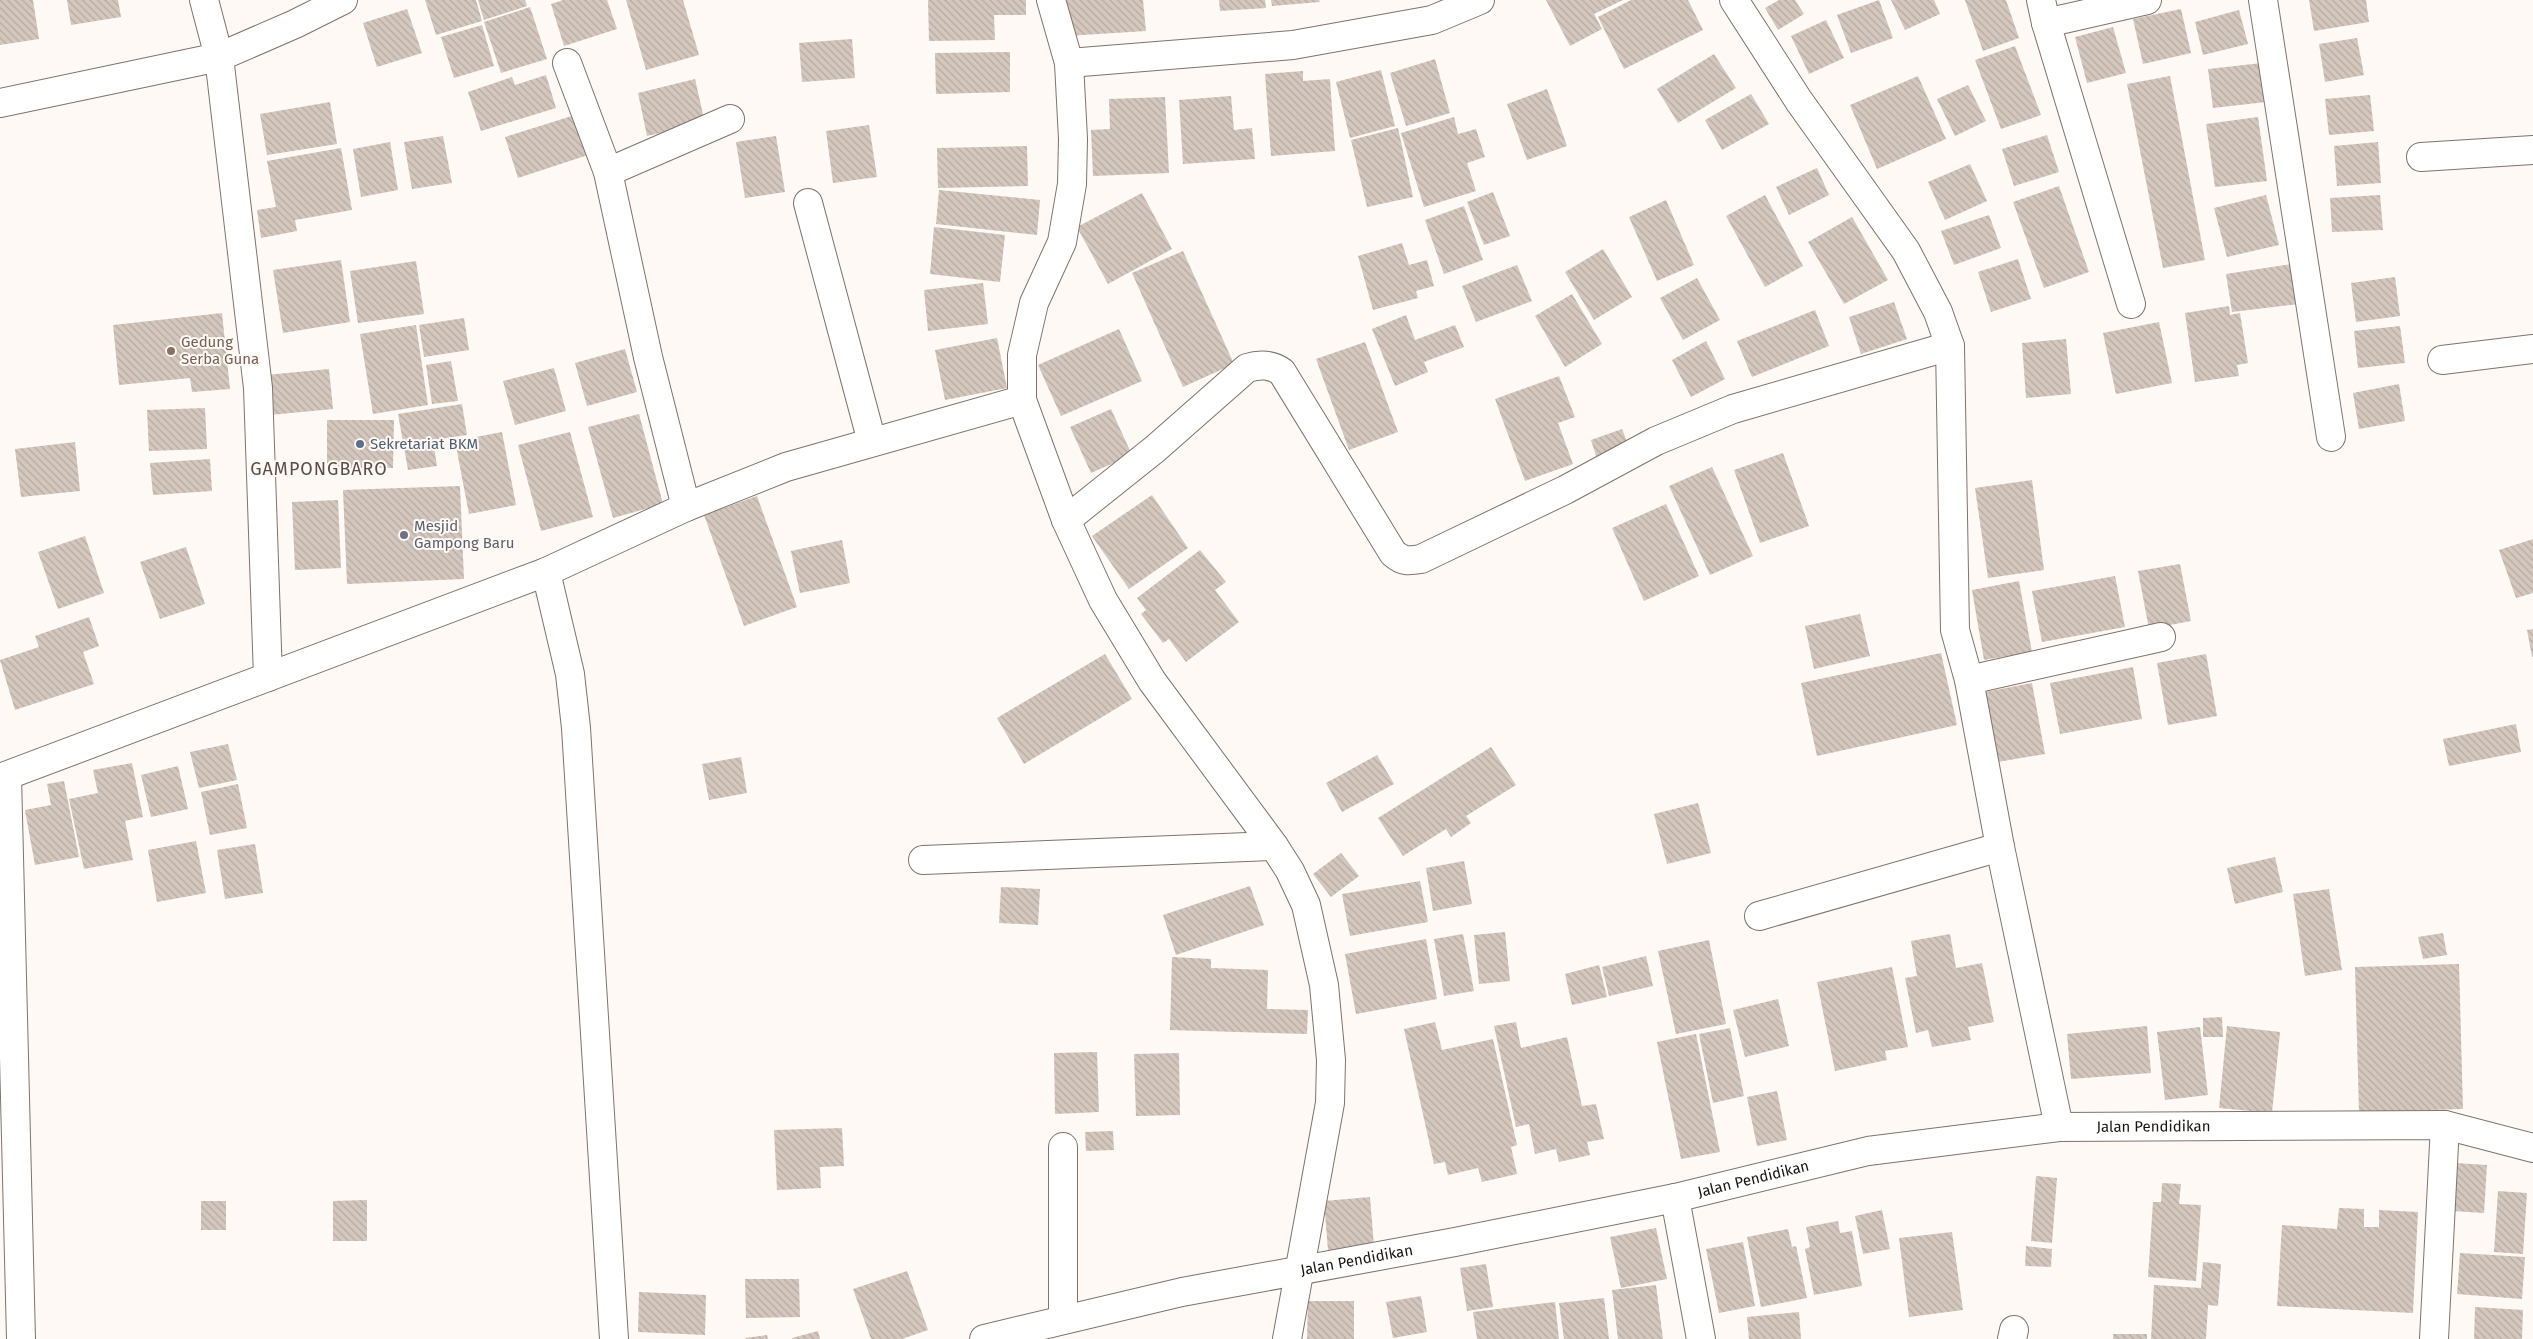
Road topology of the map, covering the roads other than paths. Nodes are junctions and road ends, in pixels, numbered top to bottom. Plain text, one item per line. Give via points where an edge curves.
1 (204, 0) edge
2 (343, 0) edge
3 (1051, 0) edge
4 (1480, 0) edge
5 (1734, 0) edge
6 (2147, 0) edge
7 (2263, 0) edge
8 (2043, 11) edge
9 (220, 57) junction
10 (568, 63) dead end
11 (1070, 63) junction
12 (0, 102) edge
13 (730, 119) dead end
14 (2533, 150) edge
15 (2421, 157) dead end
16 (608, 172) junction
17 (808, 203) dead end
18 (2131, 304) dead end
19 (1950, 346) junction
20 (2533, 349) edge
21 (2442, 360) dead end
22 (1022, 400) junction
23 (2331, 437) dead end
24 (872, 442) junction
25 (686, 507) junction
26 (1066, 520) junction
27 (546, 572) junction
28 (2161, 637) dead end
29 (268, 677) junction
30 (1969, 680) junction
31 (4, 777) edge
32 (1274, 846) junction
33 (2000, 847) junction
34 (923, 860) dead end
35 (1759, 916) dead end
36 (2445, 1125) junction
37 (2058, 1127) junction
38 (1064, 1147) dead end
39 (2533, 1148) edge
40 (1675, 1198) junction
41 (1299, 1272) junction
42 (1063, 1318) junction
43 (21, 1339) edge
44 (614, 1339) edge
45 (984, 1339) edge
46 (1287, 1339) edge
47 (1701, 1339) edge
48 (2434, 1339) edge

1 - 9 street
2 - 9 street
3 - 11 street
4 - 11 street via 1432,20 1293,45
5 - 19 street via 1800,101 1906,250 1938,312
6 - 8 street
7 - 23 street
8 - 18 street
9 - 12 street
9 - 29 street via 258,388
10 - 16 street
11 - 22 street via 1073,139 1068,218 1062,242 1034,303 1022,355
13 - 16 street
14 - 15 street
16 - 25 street via 648,357
17 - 24 street
19 - 26 street via 1733,409 1656,441 1421,559 1408,561 1393,553 1282,372 1270,365 1255,366 1247,368 1155,449
19 - 30 street via 1955,630
20 - 21 street
22 - 24 street
22 - 26 street
24 - 25 street via 786,467
25 - 27 street
26 - 32 street via 1103,600 1152,681
27 - 29 street
27 - 44 street via 570,674 576,728
28 - 30 street
29 - 31 street
30 - 33 street
31 - 43 street
32 - 34 street
32 - 41 street via 1306,905 1324,985 1330,1060 1330,1103
33 - 35 street
33 - 37 street
36 - 37 street, Jalan Pendidikan
36 - 39 street, Jalan Pendidikan
36 - 48 street
37 - 40 street, Jalan Pendidikan via 1868,1150
38 - 42 street
40 - 41 street, Jalan Pendidikan
40 - 47 street
41 - 42 street, Jalan Pendidikan via 1182,1292
41 - 46 street
42 - 45 street, Jalan Pendidikan

